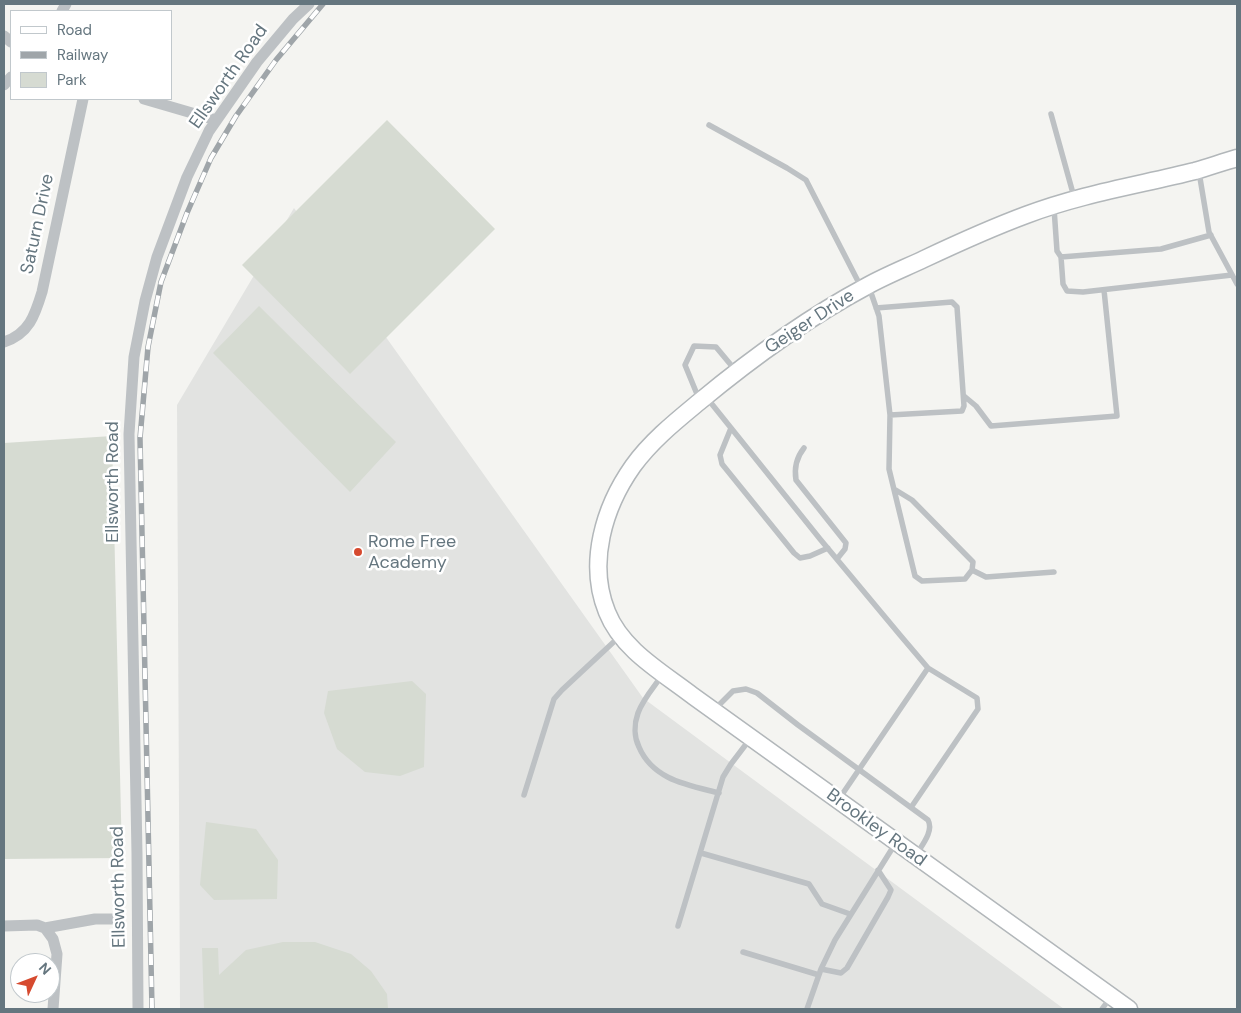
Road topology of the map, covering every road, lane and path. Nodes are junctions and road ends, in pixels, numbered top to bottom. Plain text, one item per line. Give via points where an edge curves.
1 (309, 4) edge
2 (83, 100) edge
3 (147, 100) edge
4 (1050, 114) dead end
5 (216, 120) junction
6 (709, 125) dead end
7 (1237, 158) edge
8 (1237, 168) edge
9 (1198, 170) junction
10 (1075, 199) junction
11 (1053, 206) junction
12 (1211, 235) junction
13 (1062, 257) junction
14 (1232, 275) junction
15 (1237, 284) edge
16 (865, 287) junction
17 (1104, 290) junction
18 (876, 308) junction
19 (4, 342) edge
20 (736, 371) junction
21 (964, 396) junction
22 (703, 398) junction
23 (890, 415) junction
24 (731, 428) junction
25 (804, 448) dead end
26 (894, 488) junction
27 (828, 548) junction
28 (837, 559) junction
29 (972, 570) junction
30 (1054, 572) dead end
31 (624, 639) junction
32 (928, 668) junction
33 (664, 674) junction
34 (714, 711) junction
35 (751, 738) junction
36 (860, 770) junction
37 (719, 793) junction
38 (524, 795) dead end
39 (838, 800) junction
40 (912, 806) junction
41 (896, 842) junction
42 (701, 853) junction
43 (916, 856) junction
44 (878, 870) junction
45 (850, 914) junction
46 (114, 919) dead end
47 (4, 926) edge
48 (678, 926) dead end
49 (45, 928) junction
50 (743, 952) dead end
51 (820, 972) junction
52 (1107, 1003) edge
53 (53, 1009) edge
54 (138, 1009) edge
55 (807, 1009) edge
56 (1129, 1009) edge

1 - 5 street, Ellsworth Road via 257,62
2 - 19 street, Saturn Drive via 34,318 22,333
3 - 5 street
4 - 10 lane
5 - 54 street, Ellsworth Road via 187,177 157,257 144,301 134,357 129,434
6 - 16 lane via 806,180
7 - 9 street, Geiger Drive
8 - 9 street, Geiger Drive
9 - 10 street, Geiger Drive
9 - 12 lane
10 - 11 street, Geiger Drive
11 - 13 lane via 1057,251
11 - 16 street, Geiger Drive via 980,233
12 - 13 lane via 1161,249
12 - 14 lane
13 - 17 lane via 1063,284 1067,291
14 - 15 lane
14 - 17 lane
16 - 18 lane
16 - 20 street, Geiger Drive via 816,315
17 - 21 lane via 1117,416 991,426
18 - 21 lane via 952,302 957,307
18 - 23 lane
20 - 22 street, Geiger Drive
20 - 22 lane via 716,347 694,346 685,365
21 - 23 lane via 962,411
22 - 24 lane
22 - 31 street, Geiger Drive via 633,466 602,530 599,583 607,612
23 - 26 lane via 889,469
24 - 27 lane
24 - 27 lane via 720,455 722,464 800,558
25 - 28 lane via 797,456 796,480 846,544 846,549
26 - 29 lane via 912,500 965,552 973,562
26 - 29 lane via 915,576 922,581 965,579
27 - 28 lane
28 - 32 lane
29 - 30 lane via 986,577
31 - 33 street, Brookley Road
31 - 38 lane via 554,699
32 - 36 lane
32 - 40 lane via 977,698 978,709
33 - 34 street, Brookley Road
33 - 37 lane via 637,715 636,736 643,756 666,777
34 - 35 street, Brookley Road
34 - 36 lane via 733,691 746,689 757,693
35 - 37 lane via 731,764
35 - 39 street, Brookley Road
36 - 39 lane
36 - 40 lane
37 - 42 lane
39 - 41 street, Brookley Road
40 - 43 lane via 931,824
41 - 43 street, Brookley Road
41 - 44 lane
42 - 45 lane via 809,884 822,904
42 - 48 lane
43 - 52 street, Brookley Road
44 - 45 lane
44 - 51 lane via 891,890 888,897 847,968 841,972
45 - 51 lane
46 - 49 street
47 - 49 street via 37,925
49 - 53 street via 53,939 57,954
50 - 51 lane
51 - 55 lane
52 - 56 street, Brookley Road

